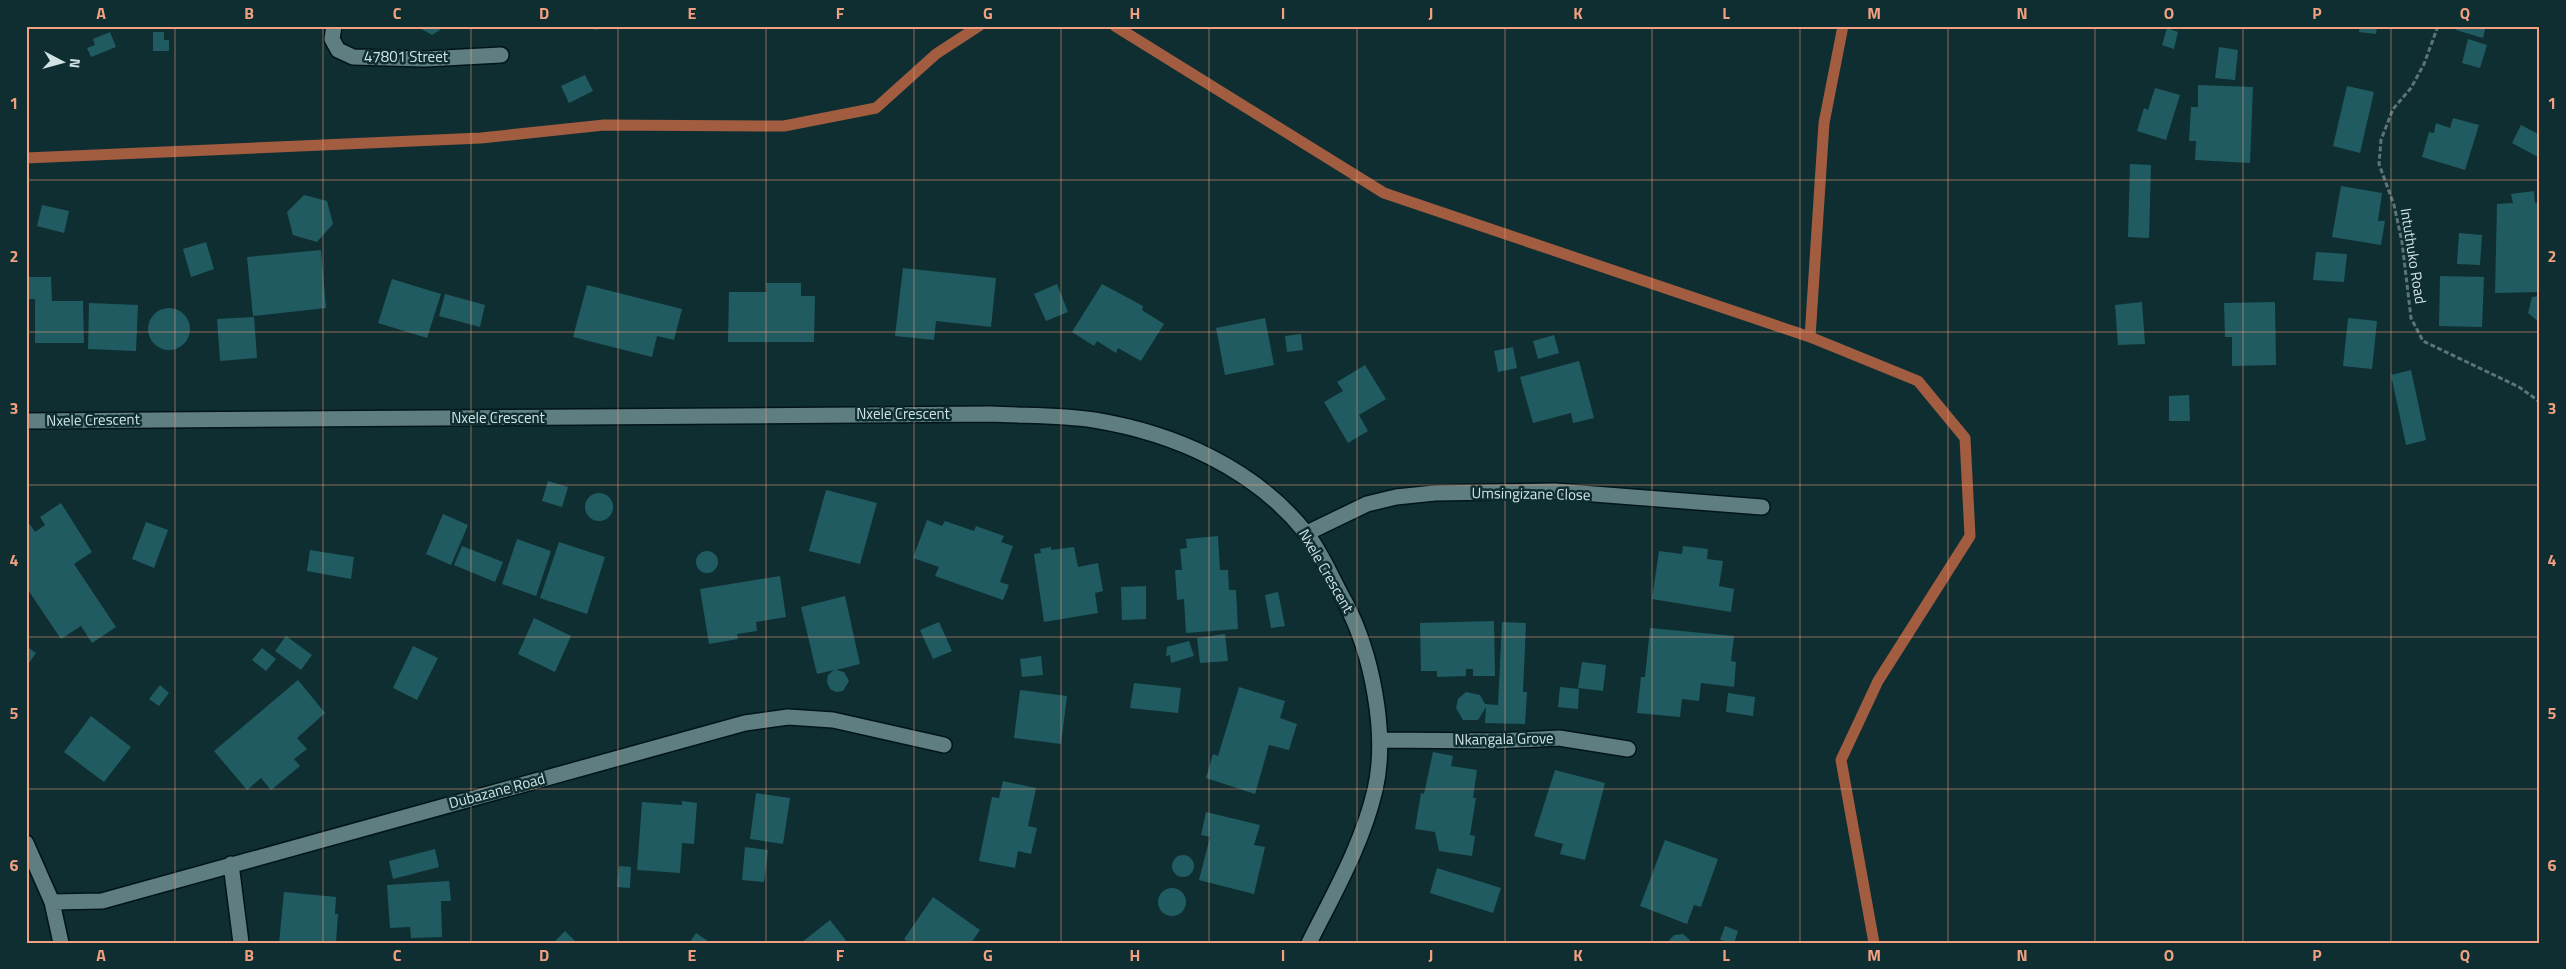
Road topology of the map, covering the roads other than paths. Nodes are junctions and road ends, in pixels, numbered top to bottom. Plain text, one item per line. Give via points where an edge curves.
1 (334, 26) edge
2 (501, 56) dead end
3 (26, 421) edge
4 (1762, 507) dead end
5 (1307, 533) junction
6 (1380, 740) junction
7 (944, 745) dead end
8 (1628, 749) dead end
9 (26, 843) edge
10 (231, 864) junction
11 (52, 902) junction
12 (60, 943) edge
13 (242, 943) edge
14 (1309, 943) edge

1 - 2 street, 47801 Street via 332,39 338,50 353,57
3 - 5 street, Nxele Crescent via 981,414 1093,420 1148,431 1208,454 1263,490
4 - 5 street, Umsingizane Close via 1555,491 1435,493 1367,504
5 - 6 street, Nxele Crescent via 1357,626 1369,663
6 - 8 street, Nkangala Grove via 1559,738
6 - 14 street, Nxele Crescent via 1375,790 1355,854
7 - 10 street, Dubazane Road via 833,720 788,718 745,723
9 - 11 street
10 - 11 street, Dubazane Road via 102,901
10 - 13 street
11 - 12 street

